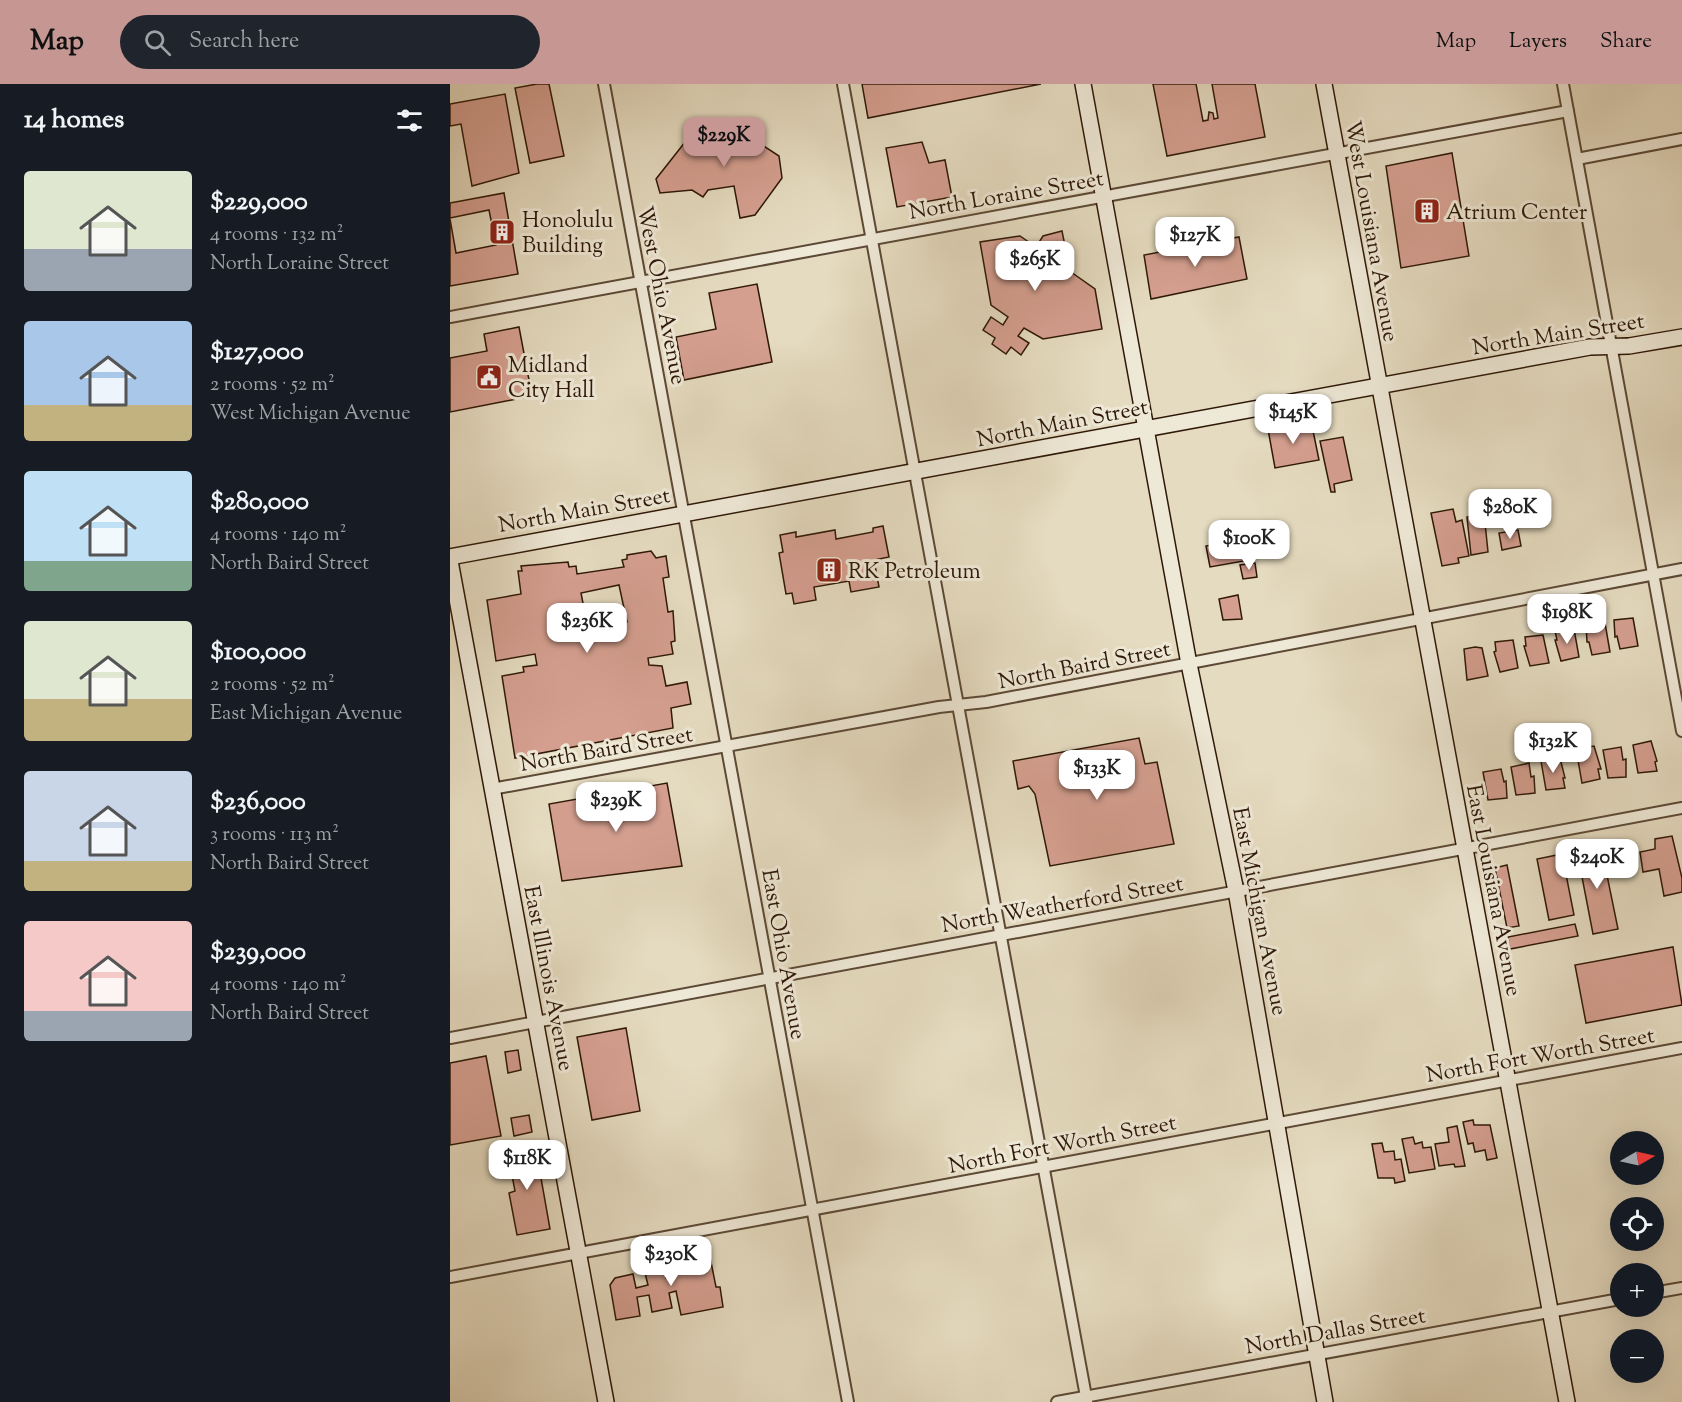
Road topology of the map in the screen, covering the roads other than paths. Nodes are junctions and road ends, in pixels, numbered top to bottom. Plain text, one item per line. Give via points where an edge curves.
1 (604, 84) edge
2 (843, 84) edge
3 (1083, 84) edge
4 (1324, 84) edge
5 (1563, 84) edge
6 (1568, 111) junction
7 (1682, 139) edge
8 (1336, 154) junction
9 (1577, 159) junction
10 (1103, 196) junction
11 (872, 239) junction
12 (641, 281) junction
13 (450, 317) edge
14 (1682, 337) edge
15 (1611, 346) junction
16 (1379, 386) junction
17 (1146, 429) junction
18 (916, 472) junction
19 (685, 514) junction
20 (450, 559) edge
21 (1682, 569) edge
22 (1653, 574) junction
23 (1422, 618) junction
24 (1189, 664) junction
25 (958, 705) junction
26 (1682, 731) edge
27 (727, 746) junction
28 (492, 789) junction
29 (1682, 808) edge
30 (1464, 849) junction
31 (1236, 891) junction
32 (1000, 935) junction
33 (769, 977) junction
34 (536, 1024) junction
35 (450, 1038) edge
36 (1682, 1048) edge
37 (1507, 1080) junction
38 (1277, 1123) junction
39 (1044, 1167) junction
40 (812, 1210) junction
41 (578, 1253) junction
42 (450, 1277) edge
43 (1682, 1288) edge
44 (1664, 1291) edge
45 (1610, 1301) edge
46 (1550, 1311) junction
47 (1318, 1352) junction
48 (1086, 1399) edge
49 (606, 1402) edge
50 (848, 1402) edge
51 (1057, 1402) edge
52 (1325, 1402) edge
53 (1567, 1402) edge

1 - 12 street, West Ohio Avenue
2 - 11 street
3 - 10 street, East Michigan Avenue
4 - 8 street, West Louisiana Avenue
5 - 6 street
6 - 8 street, North Loraine Street
6 - 9 street
7 - 9 street
8 - 10 street, North Loraine Street
8 - 16 street, West Louisiana Avenue
9 - 15 street
10 - 11 street, North Loraine Street
10 - 17 street, East Michigan Avenue
11 - 12 street, North Loraine Street
11 - 18 street
12 - 13 street, North Loraine Street
12 - 19 street, West Ohio Avenue
14 - 15 street, North Main Street
15 - 16 street, North Main Street
15 - 22 street
16 - 17 street, North Main Street
16 - 23 street, East Louisiana Avenue
17 - 18 street, North Main Street
17 - 24 street, East Michigan Avenue
18 - 19 street, North Main Street
18 - 25 street
19 - 20 street, North Main Street
19 - 27 street, East Ohio Avenue
20 - 28 street, East Illinois Avenue
21 - 22 street, North Baird Street
22 - 23 street, North Baird Street
22 - 26 street
23 - 24 street, North Baird Street
23 - 30 street, East Louisiana Avenue
24 - 25 street, North Baird Street
24 - 31 street, East Michigan Avenue
25 - 27 street, North Baird Street
25 - 32 street
27 - 28 street, North Baird Street
27 - 33 street, East Ohio Avenue
28 - 34 street, East Illinois Avenue
29 - 30 street, North Weatherford Street
30 - 31 street, North Weatherford Street
30 - 37 street, East Louisiana Avenue
31 - 32 street, North Weatherford Street
31 - 38 street, East Michigan Avenue
32 - 33 street, North Weatherford Street
32 - 39 street
33 - 34 street, North Weatherford Street
33 - 40 street, East Ohio Avenue
34 - 35 street, North Weatherford Street
34 - 41 street, East Illinois Avenue
36 - 37 street, North Fort Worth Street
37 - 38 street, North Fort Worth Street
37 - 46 street, East Louisiana Avenue
38 - 39 street, North Fort Worth Street
38 - 47 street, East Michigan Avenue
39 - 40 street, North Fort Worth Street
39 - 48 street
40 - 41 street, North Fort Worth Street
40 - 50 street, East Ohio Avenue
41 - 42 street, North Fort Worth Street
41 - 49 street, East Illinois Avenue
43 - 44 street
45 - 46 street, North Dallas Street
46 - 47 street, North Dallas Street
46 - 53 street, East Louisiana Avenue
47 - 48 street, North Dallas Street
47 - 52 street, East Michigan Avenue
48 - 51 street, North Dallas Street

